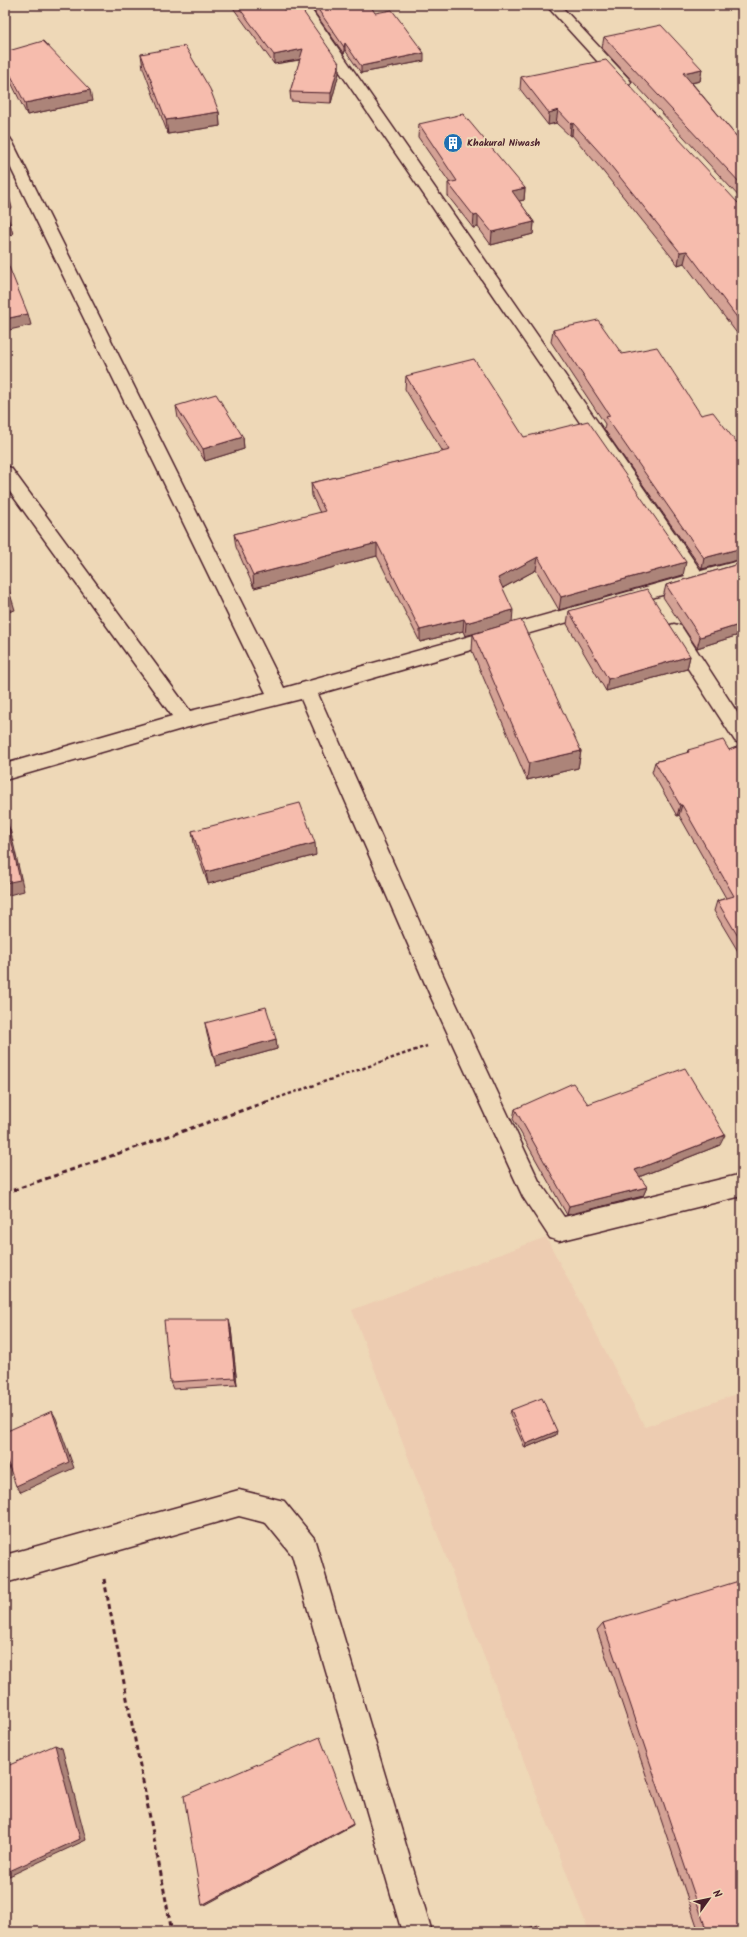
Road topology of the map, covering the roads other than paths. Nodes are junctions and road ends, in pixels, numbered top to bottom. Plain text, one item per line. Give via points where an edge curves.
1 (301, 5) edge
2 (553, 5) edge
3 (634, 94) edge
4 (5, 141) edge
5 (5, 472) edge
6 (742, 566) edge
7 (697, 579) junction
8 (657, 605) junction
9 (307, 690) junction
10 (278, 697) junction
11 (185, 720) junction
12 (742, 736) edge
13 (5, 772) edge
14 (742, 1185) edge
15 (5, 1569) edge
16 (417, 1932) edge

1 - 7 street
2 - 3 street
4 - 10 street
5 - 11 street
6 - 7 street
7 - 8 street
8 - 9 street
8 - 12 street
9 - 10 street
9 - 14 street via 530,1189 559,1230
10 - 11 street
11 - 13 street
15 - 16 street via 239,1503 274,1511 304,1548

